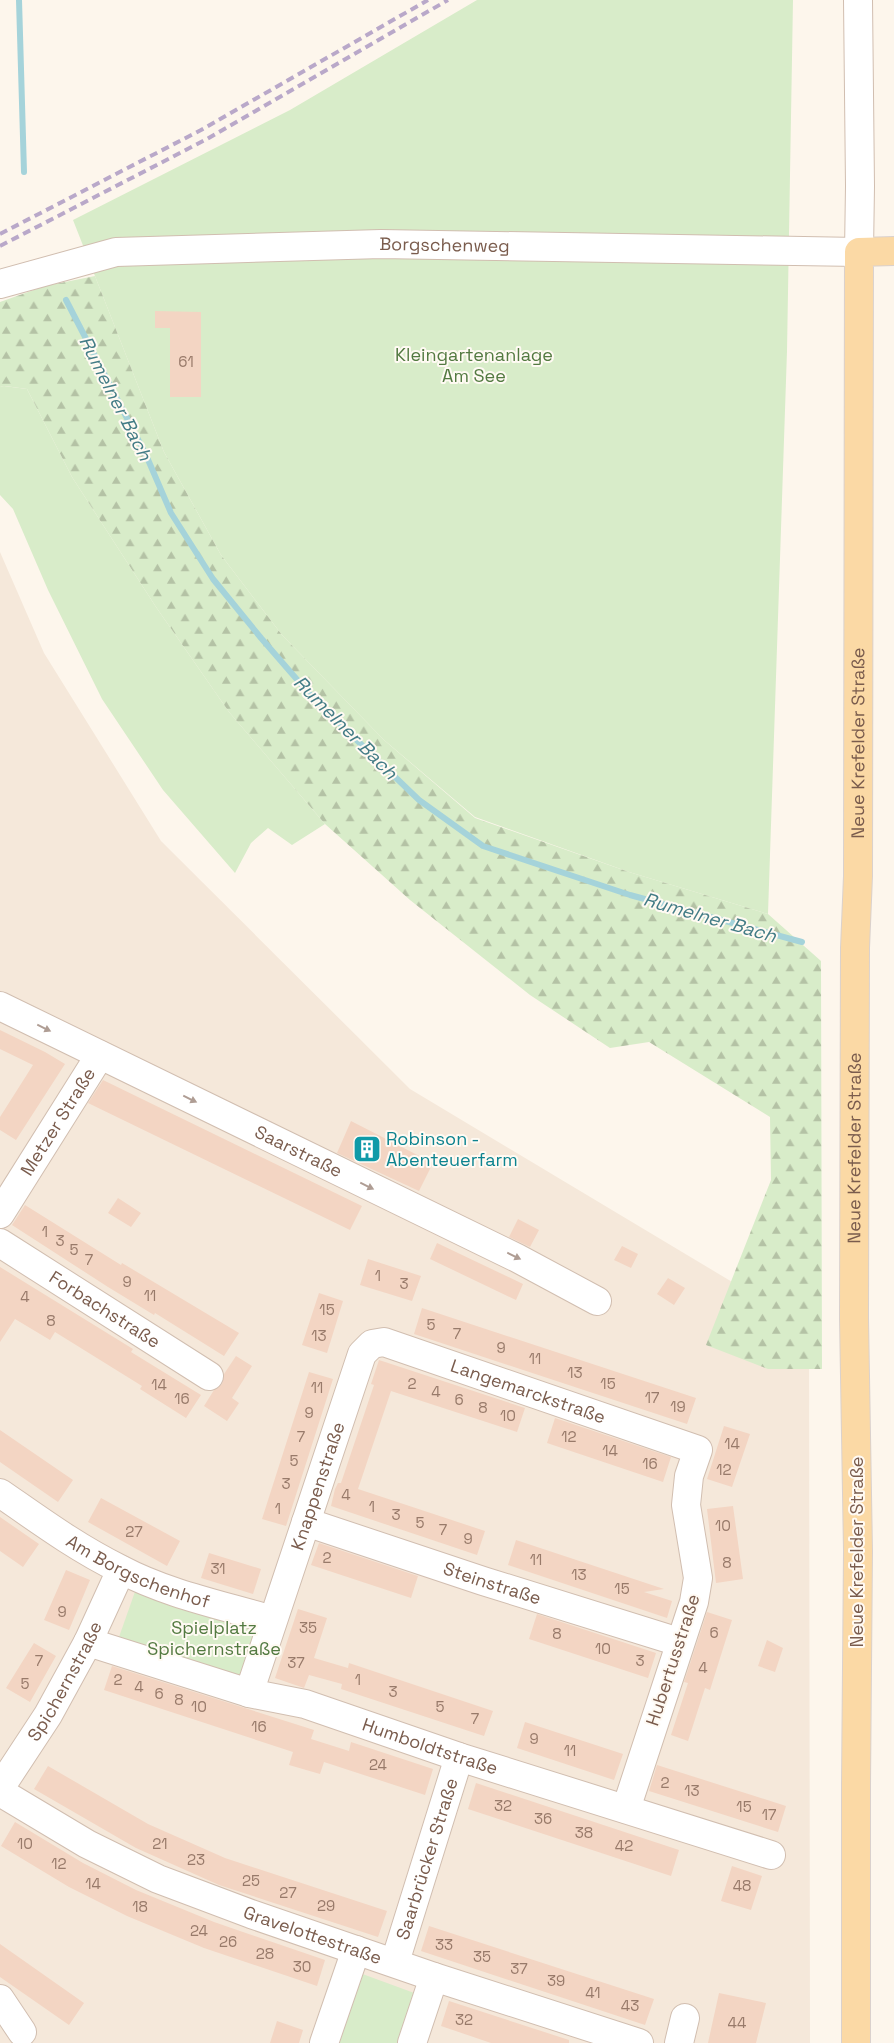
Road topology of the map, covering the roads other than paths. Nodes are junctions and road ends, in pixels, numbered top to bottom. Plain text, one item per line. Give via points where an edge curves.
1 (858, 0) edge
2 (894, 251) edge
3 (859, 252) junction
4 (0, 284) edge
5 (0, 1006) edge
6 (100, 1055) junction
7 (0, 1214) edge
8 (0, 1243) edge
9 (597, 1301) dead end
10 (362, 1354) joint
11 (209, 1376) dead end
12 (698, 1450) joint
13 (0, 1493) edge
14 (306, 1522) junction
15 (120, 1570) junction
16 (272, 1620) junction
17 (88, 1642) junction
18 (679, 1642) junction
19 (250, 1692) junction
20 (459, 1757) junction
21 (0, 1788) edge
22 (0, 1792) edge
23 (626, 1809) junction
24 (771, 1855) dead end
25 (356, 1950) junction
26 (395, 1962) junction
27 (434, 1977) junction
28 (0, 1999) edge
29 (22, 2032) dead end
30 (324, 2043) edge
31 (412, 2043) edge
32 (639, 2043) edge
33 (856, 2043) edge

1 - 3 street
2 - 3 main road, Borgschenweg
3 - 4 street, Borgschenweg via 380,244 116,252
3 - 33 main road, Neue Krefelder Straße via 854,1318 858,1551
5 -> 6 street, Saarstraße
6 - 7 street, Metzer Straße
6 -> 9 street, Saarstraße via 517,1258
8 - 11 street, Forbachstraße
10 - 12 street, Langemarckstraße via 372,1344 384,1342
10 - 14 street, Knappenstraße
12 - 18 street, Hubertusstraße via 688,1476 686,1505 698,1578 694,1602
13 - 15 street, Am Borgschenhof
14 - 16 street, Knappenstraße
14 - 18 street, Steinstraße
15 - 16 street, Am Borgschenhof via 163,1587
15 - 17 street, Spichernstraße
16 - 19 street
17 - 19 street, Humboldtstraße
17 - 21 street, Spichernstraße via 48,1715
18 - 23 street, Hubertusstraße
19 - 20 street, Humboldtstraße via 305,1704
20 - 23 street, Humboldtstraße
20 - 26 street, Saarbrücker Straße
22 - 25 street, Gravelottestraße via 87,1844 158,1879
23 - 24 street, Humboldtstraße
25 - 26 street, Gravelottestraße
25 - 30 street
26 - 27 street, Gravelottestraße
27 - 31 street
27 - 32 street, Gravelottestraße
28 - 29 street

